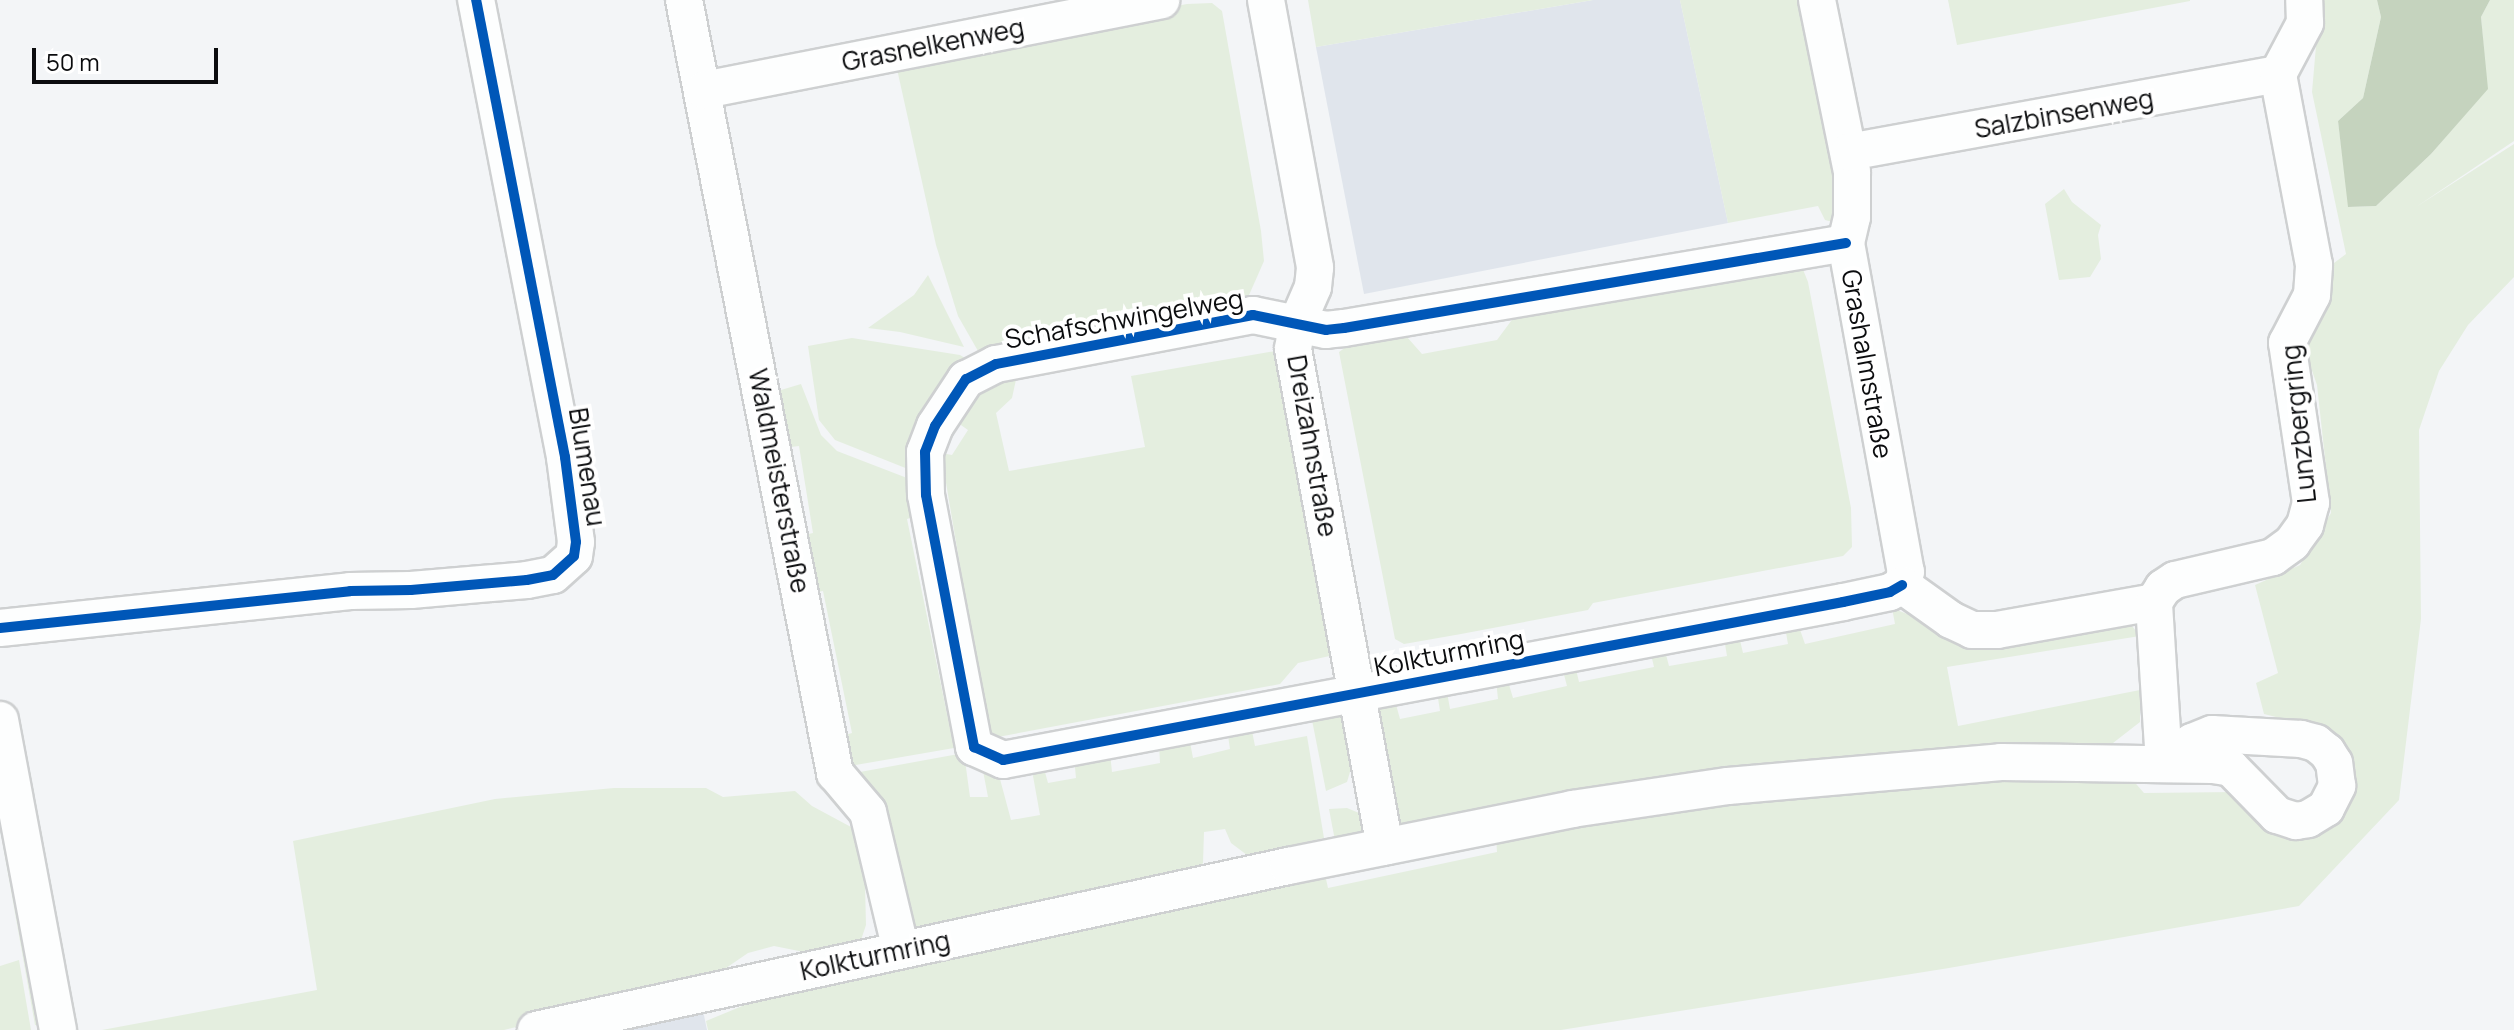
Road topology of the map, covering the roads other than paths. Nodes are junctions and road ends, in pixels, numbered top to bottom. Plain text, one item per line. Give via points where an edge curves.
1 (476, 0) edge
2 (684, 0) edge
3 (1161, 0) edge
4 (1266, 0) edge
5 (1817, 0) edge
6 (2304, 0) edge
7 (2278, 74) junction
8 (704, 90) junction
9 (1849, 152) junction
10 (1846, 243) junction
11 (1297, 324) junction
12 (1902, 585) junction
13 (2154, 602) junction
14 (0, 628) edge
15 (1354, 693) junction
16 (0, 720) edge
17 (1003, 760) joint
18 (1385, 847) junction
19 (901, 950) junction
20 (58, 1030) edge
21 (536, 1030) edge

1 - 14 street, Blumenau via 565,457 574,556 553,575 527,580 350,591
2 - 8 street, Waldmeisterstraße
3 - 8 street, Grasnelkenweg
4 - 11 street, Dreizahnstraße via 1315,268
5 - 9 street, Grashalmstraße
6 - 7 street via 2305,23
7 - 9 street, Salzbinsenweg
7 - 13 street, Lunzbergring via 2314,265 2312,295 2287,343 2311,503 2305,525 2273,557 2175,580
8 - 19 street, Waldmeisterstraße via 835,773 868,812
9 - 10 street, Grashalmstraße via 1853,195
10 - 11 street, Schafschwingelweg via 1344,328
10 - 12 street, Grashalmstraße via 1906,572
11 - 15 street, Dreizahnstraße via 1293,349
11 - 17 street, Schafschwingelweg via 1253,315 996,364 975,372 952,398 925,452 926,495 974,747
12 - 13 street via 1972,630
12 - 15 street, Kolkturmring via 1859,599
13 - 18 street, Kolkturmring via 2164,763 2001,762 1728,786 1572,809
15 - 17 street, Kolkturmring
15 - 18 street, Dreizahnstraße
16 - 20 street
18 - 19 street, Kolkturmring
19 - 21 street, Kolkturmring

